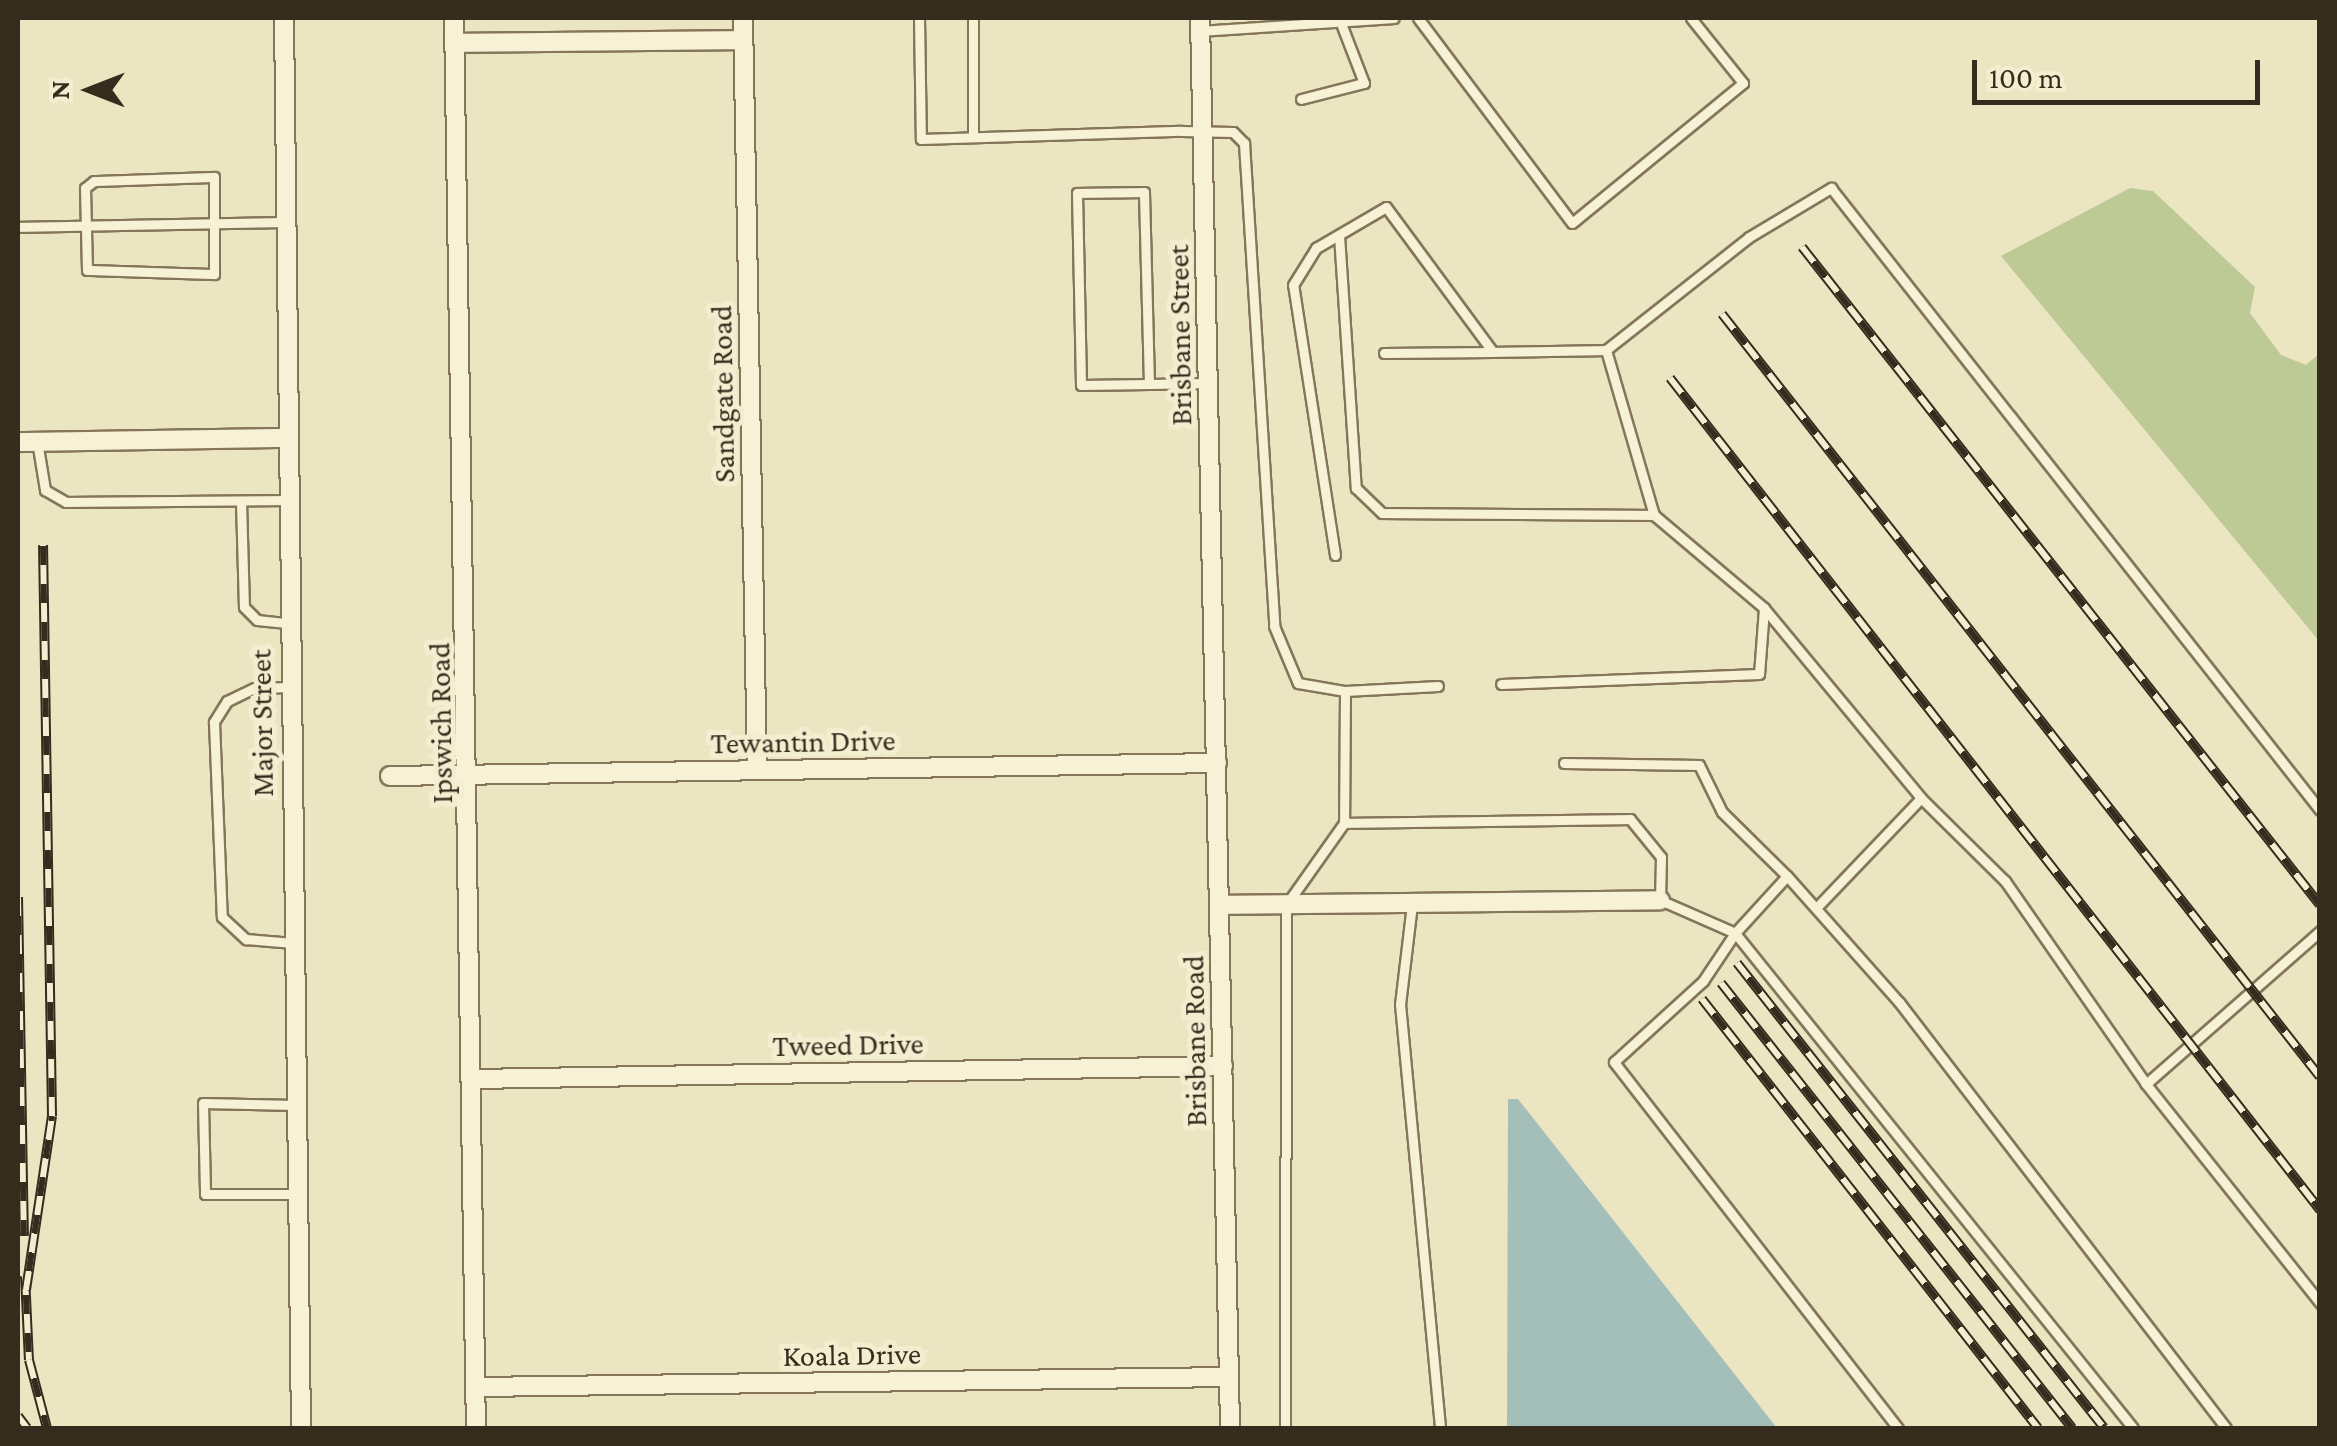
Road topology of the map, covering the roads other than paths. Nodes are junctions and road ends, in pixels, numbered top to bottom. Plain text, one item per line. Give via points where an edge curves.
1 (284, 18) edge
2 (454, 18) edge
3 (743, 18) edge
4 (919, 18) edge
5 (973, 18) edge
6 (1394, 18) edge
7 (1418, 18) edge
8 (1691, 18) edge
9 (1200, 24) edge
10 (1342, 26) junction
11 (743, 40) junction
12 (454, 43) junction
13 (1301, 100) dead end
14 (1202, 132) junction
15 (974, 134) junction
16 (280, 222) junction
17 (219, 223) junction
18 (86, 226) junction
19 (18, 227) edge
20 (1339, 235) junction
21 (1606, 350) junction
22 (1494, 352) junction
23 (1384, 353) dead end
24 (1208, 383) junction
25 (1149, 384) junction
26 (284, 438) junction
27 (18, 442) edge
28 (37, 442) junction
29 (286, 500) junction
30 (241, 501) junction
31 (1654, 515) junction
32 (1335, 555) dead end
33 (1764, 608) junction
34 (288, 623) junction
35 (1214, 652) joint
36 (1501, 684) dead end
37 (1438, 686) dead end
38 (288, 687) junction
39 (1345, 690) junction
40 (1216, 763) junction
41 (1564, 764) dead end
42 (758, 770) junction
43 (470, 775) junction
44 (390, 776) dead end
45 (1921, 798) junction
46 (2320, 810) edge
47 (1344, 823) junction
48 (1786, 876) junction
49 (1660, 900) junction
50 (1412, 904) junction
51 (1286, 905) junction
52 (1220, 906) junction
53 (1816, 908) junction
54 (2320, 931) edge
55 (1735, 933) junction
56 (292, 943) junction
57 (1222, 1066) junction
58 (474, 1079) junction
59 (2146, 1084) junction
60 (295, 1105) junction
61 (296, 1194) junction
62 (2320, 1304) edge
63 (1229, 1377) junction
64 (476, 1387) junction
65 (301, 1428) edge
66 (476, 1428) edge
67 (1230, 1428) edge
68 (1285, 1428) edge
69 (1440, 1428) edge
70 (1898, 1428) edge
71 (2133, 1428) edge
72 (2226, 1428) edge

1 - 16 street, Major Street
2 - 12 street, Ipswich Road
3 - 11 street, Sandgate Road
4 - 15 lane via 920,139
5 - 15 lane
6 - 10 lane
7 - 8 lane via 1572,223 1743,83
9 - 10 lane
9 - 14 street, Brisbane Street
10 - 13 lane via 1364,83
11 - 12 street
11 - 42 street, Sandgate Road
12 - 43 street, Ipswich Road
14 - 15 lane
14 - 24 street, Brisbane Street
14 - 39 lane via 1232,132 1244,143 1274,626 1298,683
16 - 17 lane
16 - 26 street, Major Street
17 - 18 lane
17 - 18 lane via 214,177 94,181
17 - 18 lane via 214,274 94,275
18 - 19 lane
20 - 22 lane via 1386,207
20 - 31 lane via 1356,488 1382,513
20 - 32 lane via 1316,248 1293,285
21 - 22 lane
21 - 31 lane
21 - 46 lane via 1749,237 1831,188
22 - 23 lane
24 - 25 lane
24 - 35 street, Brisbane Street
25 - 25 lane via 1082,385 1077,194 1144,192
26 - 28 street
26 - 29 street, Major Street
27 - 28 street
28 - 30 lane via 45,490 66,502
29 - 30 lane
29 - 34 street, Major Street
30 - 34 lane via 244,606 257,620
31 - 33 lane
33 - 36 lane via 1759,674
33 - 45 lane
34 - 38 street, Major Street
35 - 40 street, Brisbane Road
37 - 39 lane
38 - 56 street, Major Street
38 - 56 lane via 227,702 214,741 222,916 246,939
39 - 47 lane
40 - 42 street, Tewantin Drive
40 - 52 street, Brisbane Road
41 - 48 lane via 1699,766 1722,812
42 - 43 street, Tewantin Drive
43 - 44 street, Tewantin Drive
43 - 58 street, Ipswich Road
45 - 53 lane
45 - 59 lane via 2005,881
47 - 49 lane via 1630,819 1661,857
47 - 51 lane
48 - 53 lane
48 - 55 lane
49 - 50 street
49 - 55 lane
50 - 51 street
50 - 69 lane via 1400,1004
51 - 52 street
51 - 68 lane
52 - 57 street, Brisbane Road
53 - 72 lane via 1899,1002
54 - 59 lane
55 - 70 lane via 1703,981 1614,1062
55 - 71 lane
56 - 60 street, Major Street
57 - 58 street, Tweed Drive
57 - 63 street, Brisbane Road
58 - 64 street, Ipswich Road
59 - 62 lane
60 - 61 street, Major Street
60 - 61 lane via 203,1103 205,1194
61 - 65 street, Major Street
63 - 64 street, Koala Drive
63 - 67 street, Brisbane Road
64 - 66 street, Ipswich Road

